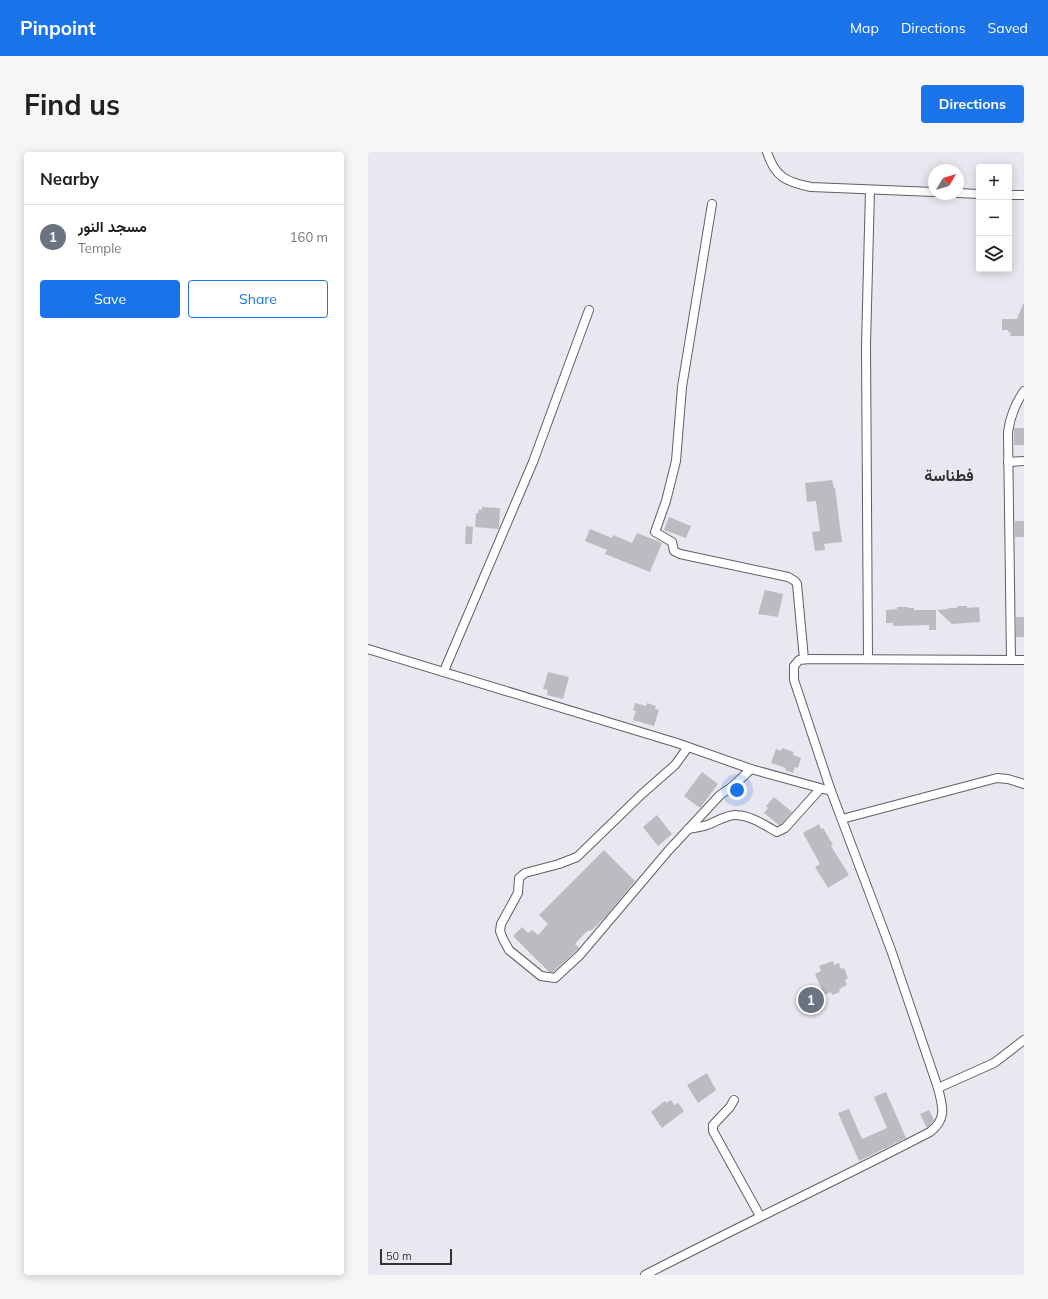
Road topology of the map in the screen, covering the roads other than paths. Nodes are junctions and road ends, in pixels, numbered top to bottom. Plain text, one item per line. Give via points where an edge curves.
1 (767, 152) edge
2 (870, 190) junction
3 (928, 192) edge
4 (964, 193) edge
5 (976, 194) edge
6 (1012, 195) edge
7 (1024, 195) edge
8 (712, 204) dead end
9 (589, 310) dead end
10 (1024, 391) edge
11 (1008, 462) junction
12 (1024, 462) edge
13 (368, 649) edge
14 (868, 658) junction
15 (804, 659) junction
16 (1011, 660) junction
17 (1024, 660) edge
18 (444, 671) junction
19 (688, 747) junction
20 (751, 769) junction
21 (1024, 784) edge
22 (820, 789) junction
23 (831, 791) junction
24 (842, 819) junction
25 (688, 829) junction
26 (1024, 1040) edge
27 (938, 1088) junction
28 (734, 1100) dead end
29 (760, 1216) junction
30 (645, 1275) edge

1 - 2 street via 776,172 796,184
2 - 3 street
2 - 14 street via 866,345
4 - 5 street
6 - 7 street
8 - 15 street via 682,386 676,461 655,532 672,542 674,551 680,554 788,577 795,581
9 - 18 street via 533,462
10 - 11 street via 1009,423
11 - 12 street
11 - 16 street
13 - 18 street
14 - 15 street
14 - 16 street
15 - 23 street via 799,660 794,666 794,680
16 - 17 street
18 - 19 street
19 - 20 street
19 - 25 street via 675,765 577,858 525,873 519,878 518,893 501,924 500,931 509,950 541,976 555,978 580,955
20 - 22 street
20 - 25 street via 720,795
21 - 24 street via 997,778
22 - 23 street
22 - 25 street via 785,828 777,832 752,819 736,815
23 - 24 street
24 - 27 street via 891,950
26 - 27 street via 994,1063
27 - 29 street via 943,1115 936,1128
28 - 29 street via 713,1125 713,1131
29 - 30 street

